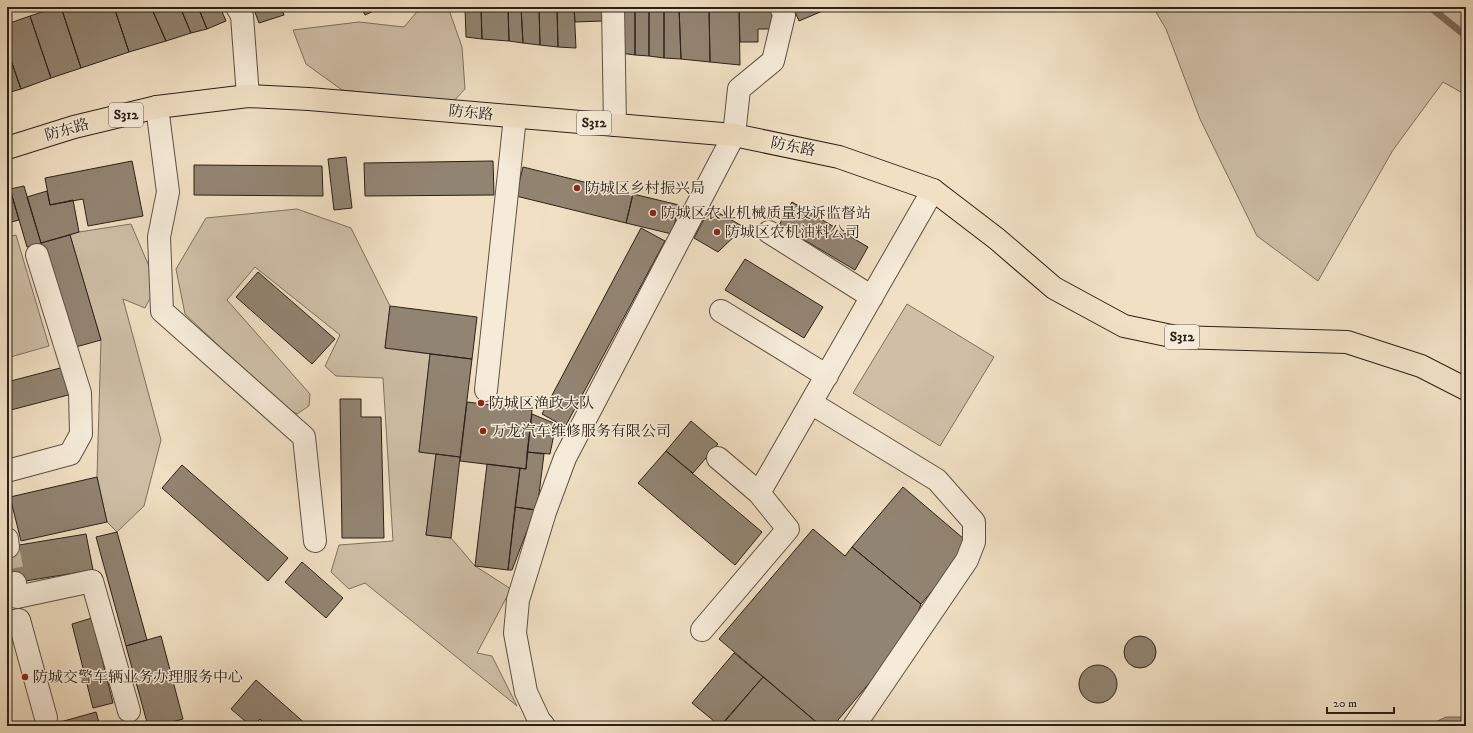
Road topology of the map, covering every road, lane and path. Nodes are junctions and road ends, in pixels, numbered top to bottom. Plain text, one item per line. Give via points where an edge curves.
1 (237, 7) edge
2 (612, 7) edge
3 (781, 7) edge
4 (248, 96) junction
5 (157, 107) junction
6 (515, 117) junction
7 (615, 125) junction
8 (734, 135) junction
9 (7, 148) edge
10 (933, 190) junction
11 (768, 232) dead end
12 (37, 255) dead end
13 (872, 297) junction
14 (720, 311) dead end
15 (827, 376) junction
16 (1466, 389) edge
17 (486, 390) dead end
18 (811, 404) junction
19 (718, 458) dead end
20 (7, 471) edge
21 (759, 493) junction
22 (315, 541) dead end
23 (15, 583) tunnel mouth
24 (7, 623) edge
25 (702, 630) dead end
26 (129, 711) dead end
27 (46, 718) dead end
28 (544, 726) edge
29 (854, 726) edge

1 - 4 street via 242,16
2 - 7 street
3 - 8 street via 784,14 773,61 739,89
4 - 5 main road, 防东路 / S312
4 - 6 main road, 防东路 / S312
5 - 9 main road, 防东路 / S312 via 74,127
5 - 22 street via 168,192 159,237 162,311 304,437
6 - 7 main road, 防东路 / S312
6 - 17 street
7 - 8 main road, 防东路 / S312
8 - 10 main road, 防东路 / S312 via 839,156
8 - 28 street via 565,458 545,512 518,600 515,633 526,692
10 - 13 street
10 - 16 main road, S312 via 997,239 1054,288 1124,326 1176,336 1347,342 1421,366
11 - 13 street
12 - 20 street via 80,393 81,434 70,454
13 - 15 street
14 - 15 street
15 - 18 street
18 - 21 street
18 - 29 street via 937,480 974,522 974,542 967,560
19 - 21 street
21 - 25 street via 788,529
23 - 26 street via 17,597 92,581
24 - 27 street via 19,620

